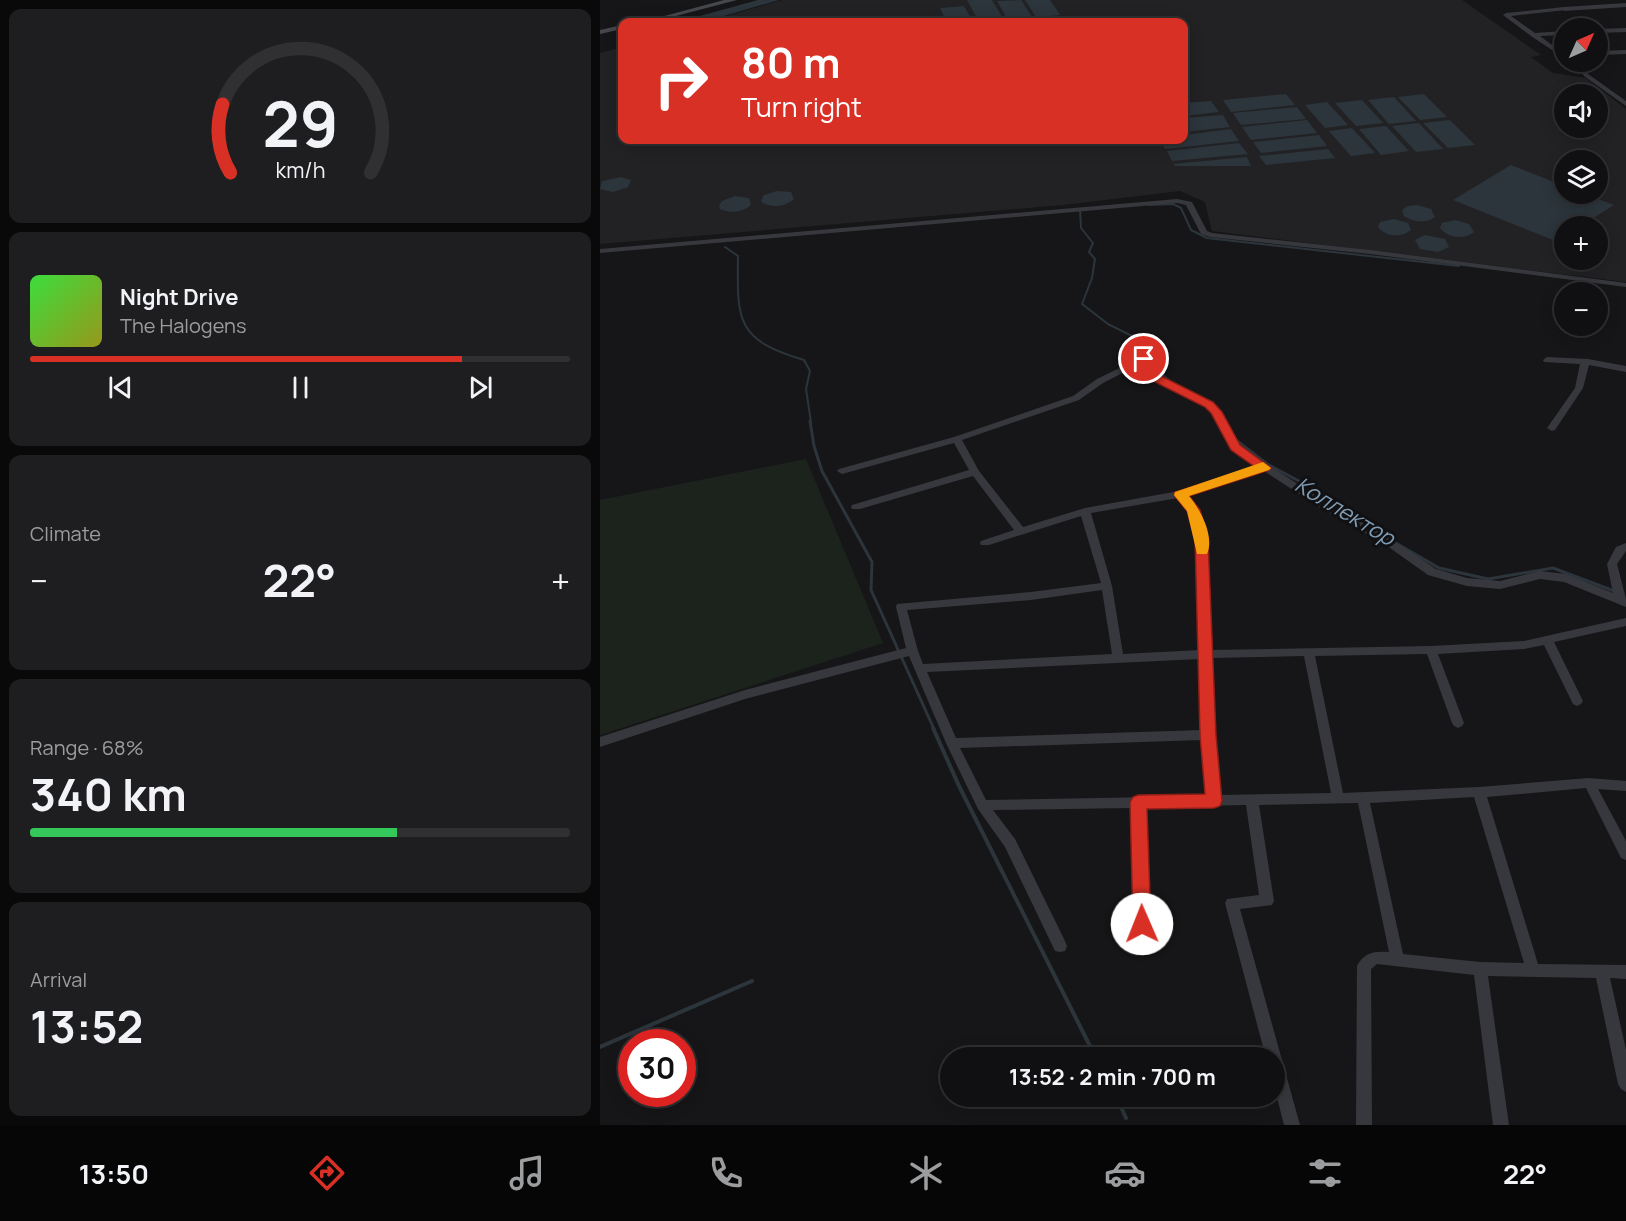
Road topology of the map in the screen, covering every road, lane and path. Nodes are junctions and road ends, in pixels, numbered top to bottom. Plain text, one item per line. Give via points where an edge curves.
1 (733, 0) edge
2 (1552, 0) edge
3 (1626, 5) edge
4 (1564, 9) junction
5 (662, 18) edge
6 (618, 28) edge
7 (1626, 30) edge
8 (1608, 31) edge
9 (600, 32) edge
10 (1554, 34) edge
11 (1533, 35) junction
12 (1554, 49) edge
13 (1626, 52) edge
14 (1608, 53) edge
15 (1584, 72) edge
16 (1626, 104) edge
17 (600, 251) edge
18 (1626, 285) edge
19 (1547, 360) dead end
20 (1585, 362) junction
21 (1626, 369) edge
22 (1552, 428) dead end
23 (957, 439) junction
24 (1265, 468) junction
25 (842, 471) dead end
26 (975, 472) junction
27 (1180, 495) junction
28 (856, 507) dead end
29 (1084, 511) junction
30 (1021, 532) junction
31 (985, 543) dead end
32 (1626, 547) edge
33 (1107, 586) junction
34 (1623, 602) edge
35 (1626, 622) edge
36 (1547, 640) junction
37 (1431, 650) junction
38 (903, 653) junction
39 (1309, 653) junction
40 (1206, 654) junction
41 (1118, 658) junction
42 (920, 668) junction
43 (1577, 701) dead end
44 (1458, 723) dead end
45 (1208, 735) junction
46 (600, 742) edge
47 (952, 743) junction
48 (1589, 783) junction
49 (1626, 786) edge
50 (1479, 792) junction
51 (1338, 798) junction
52 (1363, 798) junction
53 (1252, 800) junction
54 (1214, 801) junction
55 (1138, 802) junction
56 (982, 805) junction
57 (1626, 854) edge
58 (1142, 924) dead end
59 (1060, 946) dead end
60 (1397, 958) junction
61 (1480, 969) junction
62 (1533, 971) junction
63 (1626, 972) edge
64 (1602, 973) junction
65 (1271, 1047) edge
66 (1626, 1084) edge
67 (1285, 1099) edge
68 (1292, 1125) edge
69 (1364, 1125) edge
70 (1501, 1125) edge

1 - 5 main road
2 - 4 street
3 - 4 street
4 - 11 street via 1506,15
6 - 9 main road
7 - 8 street
10 - 11 street
11 - 12 street
13 - 14 street
15 - 16 street
17 - 18 street via 1177,201 1189,204 1204,232 1210,235
19 - 20 street
20 - 21 street
20 - 22 street via 1579,388
23 - 24 street via 1076,398 1144,359 1155,377 1209,405 1235,448
23 - 25 street
23 - 26 street
24 - 27 street
24 - 34 street via 1432,572 1467,582 1500,585 1540,575 1566,578
26 - 28 street
26 - 30 street
27 - 29 street
27 - 40 street via 1193,510 1202,539
29 - 30 street
29 - 33 street
30 - 31 street
32 - 34 street via 1612,564
33 - 38 street via 901,607
33 - 41 street
35 - 36 street
36 - 37 street via 1524,645
36 - 43 street
37 - 39 street
37 - 44 street
38 - 42 street
38 - 46 street via 745,696
39 - 40 street
39 - 51 street
40 - 41 street
40 - 45 street
41 - 42 street
42 - 47 street
45 - 47 street
45 - 54 street
47 - 56 street
48 - 49 street
48 - 50 street
48 - 57 street
50 - 52 street
50 - 62 street
51 - 52 street
51 - 53 street
52 - 60 street
53 - 54 street
53 - 65 street via 1267,901 1232,903
54 - 55 street
55 - 56 street
55 - 58 street
56 - 59 street via 1010,843
60 - 61 street
60 - 69 street via 1376,957 1364,966
61 - 62 street
61 - 70 street
62 - 64 street
63 - 64 street
64 - 66 street
67 - 68 street

